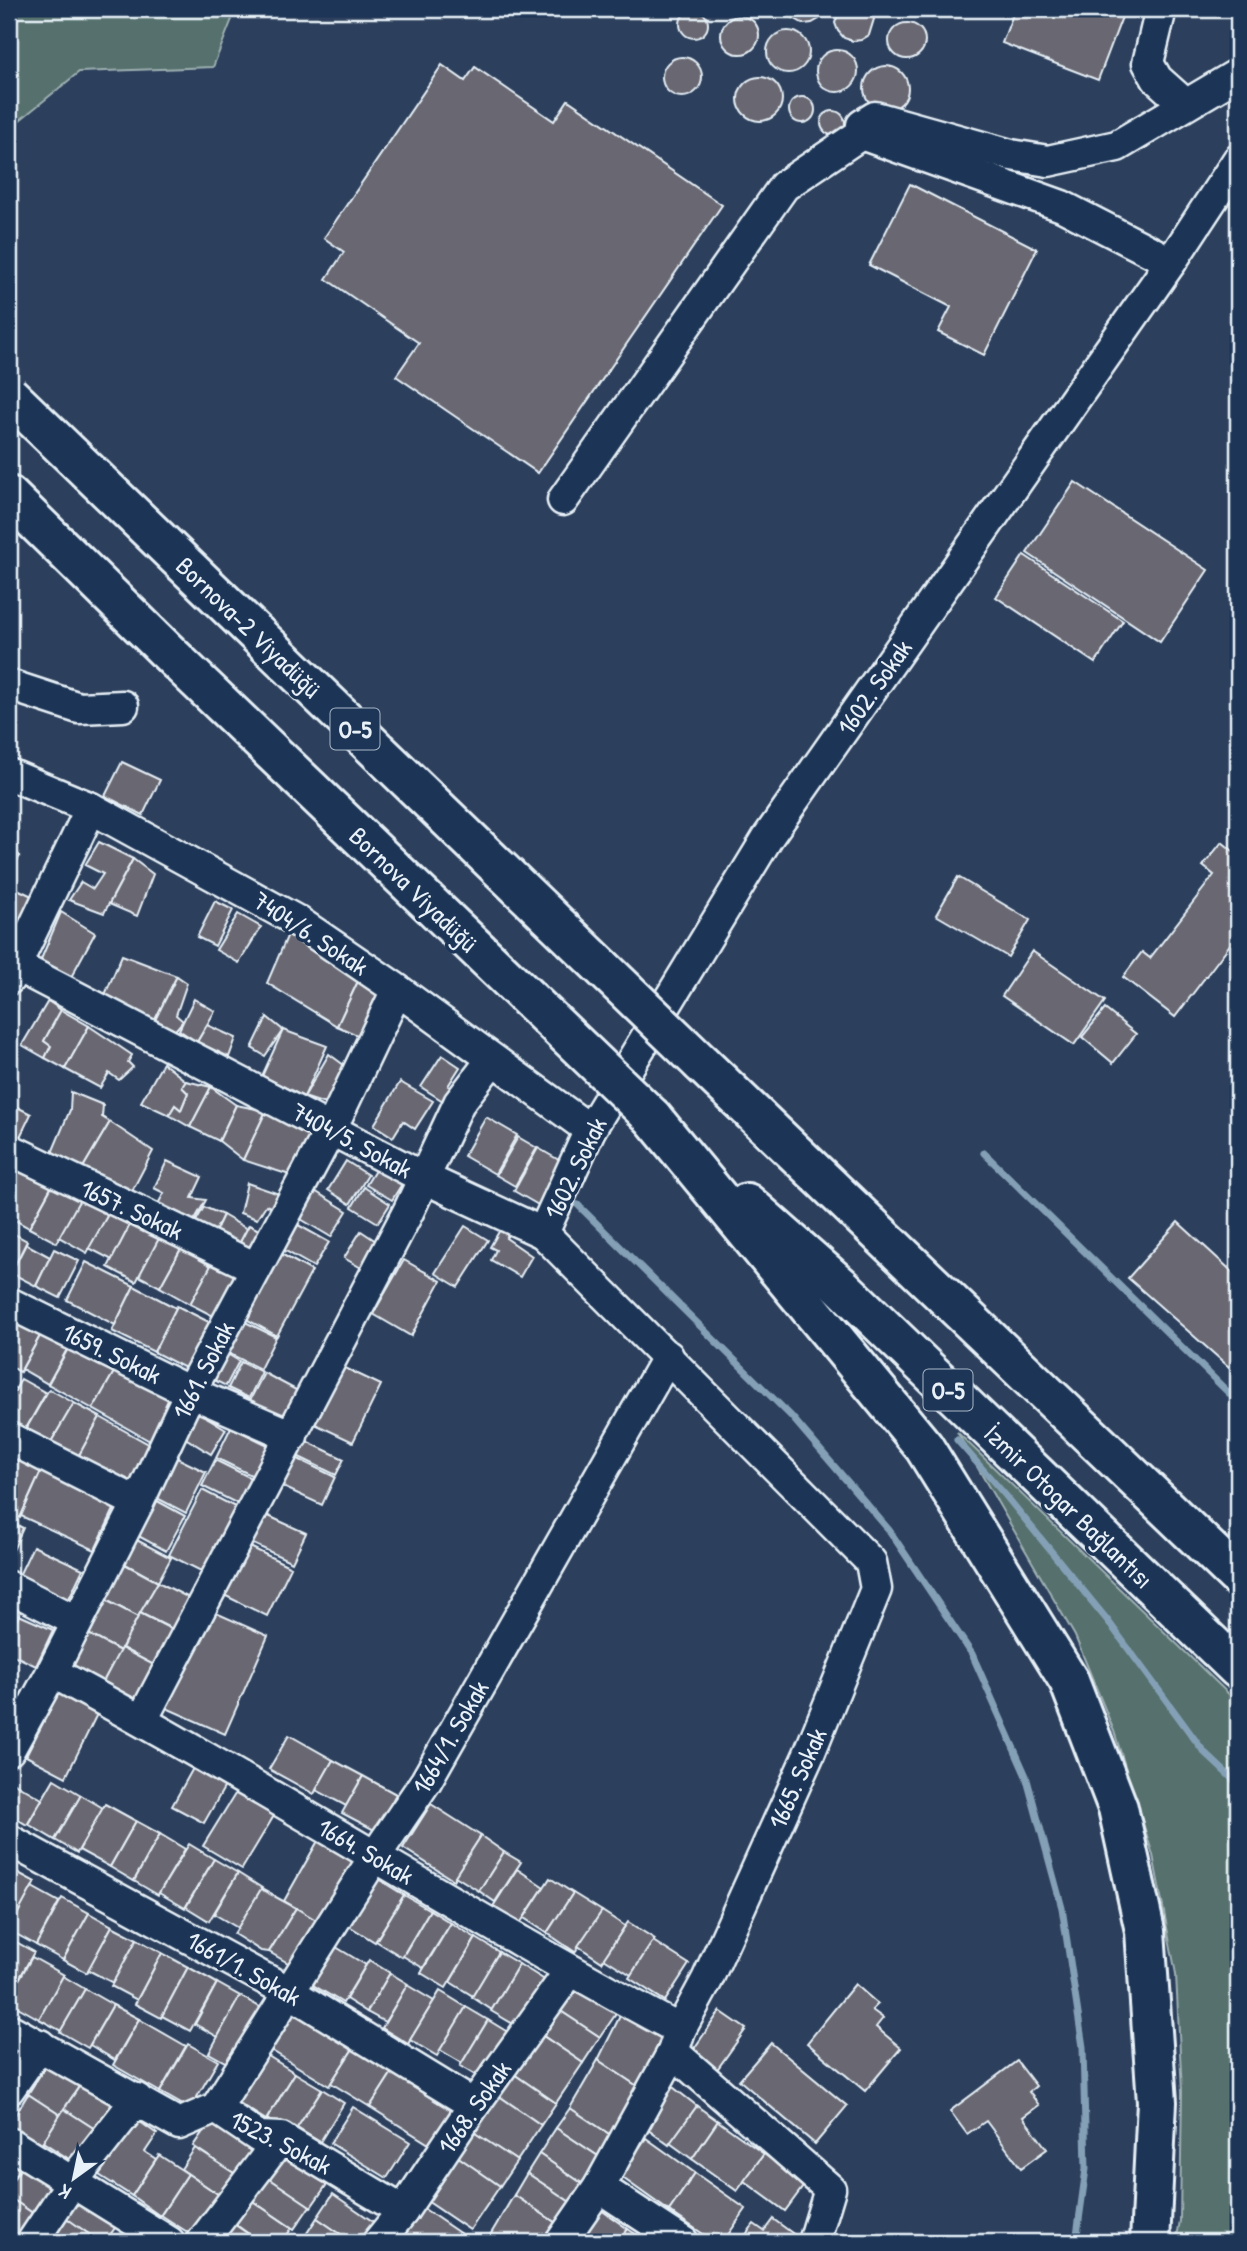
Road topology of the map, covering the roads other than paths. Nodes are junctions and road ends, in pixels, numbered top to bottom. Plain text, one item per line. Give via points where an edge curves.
1 (1161, 9) edge
2 (1238, 74) edge
3 (1185, 104) junction
4 (861, 134) junction
5 (1238, 160) edge
6 (1171, 262) junction
7 (9, 395) edge
8 (9, 496) edge
9 (563, 500) dead end
10 (9, 685) edge
11 (123, 706) dead end
12 (9, 774) edge
13 (91, 808) junction
14 (11, 969) edge
15 (397, 990) junction
16 (492, 1059) junction
17 (652, 1117) junction
18 (331, 1129) junction
19 (590, 1130) junction
20 (9, 1149) edge
21 (424, 1178) junction
22 (544, 1233) junction
23 (256, 1268) junction
24 (9, 1303) edge
25 (668, 1356) junction
26 (190, 1392) junction
27 (292, 1436) junction
28 (9, 1438) edge
29 (138, 1503) junction
30 (1238, 1577) edge
31 (9, 1587) edge
32 (76, 1621) junction
33 (1238, 1668) edge
34 (52, 1672) junction
35 (142, 1720) junction
36 (10, 1744) edge
37 (9, 1840) edge
38 (375, 1856) junction
39 (570, 1971) junction
40 (291, 1993) junction
41 (9, 2029) edge
42 (677, 2041) junction
43 (40, 2045) junction
44 (9, 2089) edge
45 (137, 2099) junction
46 (474, 2105) junction
47 (216, 2108) junction
48 (281, 2138) junction
49 (9, 2143) edge
50 (72, 2182) junction
51 (599, 2187) junction
52 (403, 2211) junction
53 (32, 2242) edge
54 (169, 2242) edge
55 (202, 2242) edge
56 (378, 2242) edge
57 (561, 2242) edge
58 (683, 2242) edge
59 (814, 2242) edge
60 (1150, 2242) edge

1 - 3 street via 1148,63 1157,79
2 - 3 street
3 - 4 street via 1117,146 1048,161 875,117 862,125
4 - 6 street via 1062,206
4 - 9 street via 784,186
5 - 6 street, 1602. Sokak
6 - 19 street, 1602. Sokak via 768,837
7 - 30 highway, Bornova-2 Viyadüğü / O-5, bridge
8 - 17 highway, Bornova Viyadüğü / O-5, bridge
10 - 11 street via 79,708
12 - 13 street, 7404/6. Sokak
13 - 14 street
13 - 15 street, 7404/6. Sokak via 297,921
14 - 18 street, 7404/5. Sokak
15 - 16 street, 7404/6. Sokak
15 - 18 street, 1661. Sokak
16 - 19 street, 7404/6. Sokak
16 - 21 street via 459,1103
17 - 33 highway, İzmir Otogar Bağlantısı / O-5 via 841,1286
17 - 60 highway via 924,1447 1069,1681 1118,1808 1145,1931 1157,2102
18 - 21 street, 7404/5. Sokak
18 - 23 street, 1661. Sokak
19 - 22 street, 1602. Sokak
20 - 23 street, 1657. Sokak
21 - 22 street, 7404/5. Sokak
21 - 27 street
22 - 25 street, 7404/5. Sokak
23 - 26 street, 1661. Sokak
24 - 26 street, 1659. Sokak
25 - 38 street, 1664/1. Sokak via 426,1781
25 - 42 street, 1665. Sokak via 871,1562 876,1590 809,1754
26 - 27 street, 1659. Sokak
26 - 29 street, 1661. Sokak
27 - 35 street
28 - 29 street
29 - 32 street, 1661. Sokak
31 - 32 street
32 - 34 street, 1661. Sokak
34 - 35 street, 1664. Sokak
34 - 36 street, 1661. Sokak
35 - 38 street, 1664. Sokak
37 - 40 street, 1661/1. Sokak
38 - 39 street, 1664. Sokak
38 - 40 street, 1664/1. Sokak
39 - 42 street, 1664. Sokak
39 - 46 street, 1668. Sokak
40 - 46 street, 1661/1. Sokak
40 - 47 street, 1664/1. Sokak
41 - 43 street, 1523. Sokak
42 - 51 street, 1665. Sokak
42 - 59 street, 1664. Sokak via 830,2189
43 - 44 street
43 - 45 street, 1523. Sokak
45 - 47 street, 1523. Sokak via 179,2123
45 - 50 street
46 - 52 street, 1668. Sokak
47 - 48 street, 1523. Sokak via 259,2137
48 - 52 street, 1523. Sokak
48 - 55 street
49 - 50 street
50 - 53 street
50 - 54 street
51 - 57 street, 1665. Sokak
51 - 58 street
52 - 56 street, 1668. Sokak

